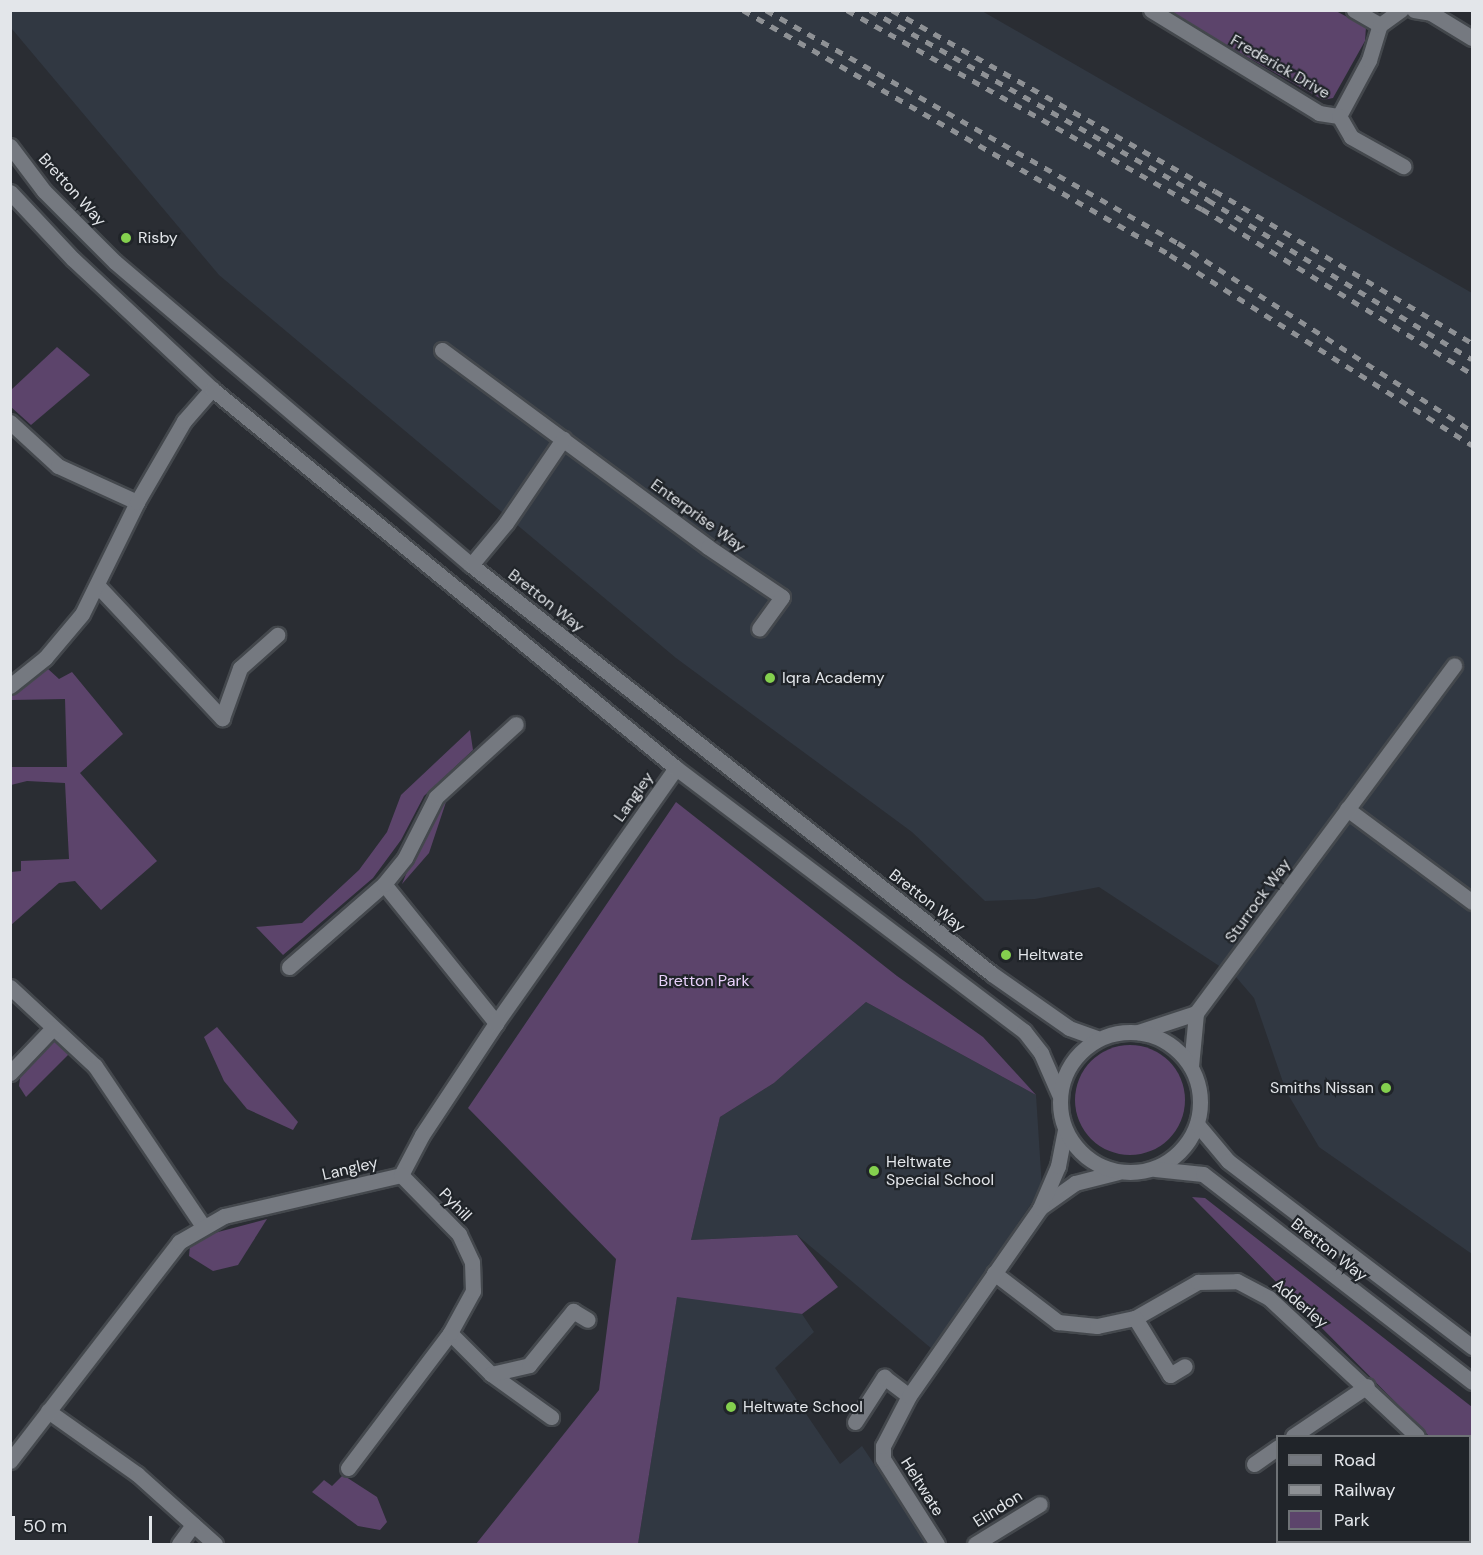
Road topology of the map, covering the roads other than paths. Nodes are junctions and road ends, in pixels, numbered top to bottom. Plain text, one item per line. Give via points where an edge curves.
1 (1150, 10) edge
2 (1354, 10) edge
3 (1401, 10) edge
4 (1414, 10) edge
5 (1380, 25) junction
6 (1473, 38) edge
7 (1339, 116) junction
8 (10, 146) edge
9 (1403, 166) dead end
10 (10, 192) edge
11 (442, 350) dead end
12 (212, 389) junction
13 (10, 422) edge
14 (563, 439) junction
15 (137, 502) junction
16 (471, 565) junction
17 (97, 585) junction
18 (759, 629) dead end
19 (277, 635) dead end
20 (1454, 665) dead end
21 (11, 685) edge
22 (516, 724) dead end
23 (676, 768) junction
24 (1347, 808) junction
25 (384, 884) junction
26 (1473, 902) edge
27 (289, 967) dead end
28 (10, 987) edge
29 (1196, 1013) junction
30 (496, 1023) junction
31 (53, 1028) junction
32 (1138, 1032) junction
33 (1096, 1038) junction
34 (1191, 1066) junction
35 (10, 1073) edge
36 (1059, 1094) junction
37 (1197, 1124) junction
38 (1065, 1131) junction
39 (1155, 1168) junction
40 (1118, 1172) junction
41 (401, 1175) junction
42 (1040, 1208) junction
43 (203, 1226) junction
44 (994, 1273) junction
45 (1135, 1318) junction
46 (588, 1320) dead end
47 (450, 1333) junction
48 (1473, 1347) edge
49 (1185, 1366) dead end
50 (492, 1374) junction
51 (1473, 1382) edge
52 (1367, 1386) junction
53 (909, 1396) junction
54 (48, 1411) junction
55 (551, 1417) dead end
56 (855, 1422) dead end
57 (1296, 1435) edge
58 (1415, 1435) edge
59 (1276, 1448) edge
60 (10, 1461) edge
61 (1254, 1464) dead end
62 (348, 1468) dead end
63 (1040, 1504) dead end
64 (193, 1524) junction
65 (179, 1545) edge
66 (215, 1545) edge
67 (937, 1545) edge
68 (975, 1545) edge

1 - 7 street, Frederick Drive via 1319,113
2 - 5 street
3 - 5 street
4 - 6 street via 1431,13
5 - 7 street, Frederick Drive via 1369,60
7 - 9 street via 1352,137
8 - 16 street, Bretton Way via 44,191 115,262
10 - 12 street via 73,259
11 - 14 street, Enterprise Way
12 - 15 street via 184,421
12 - 23 street
13 - 15 street via 58,466
14 - 16 street via 506,523
14 - 18 street, Enterprise Way via 782,597
15 - 17 street
16 - 33 street, Bretton Way via 992,974 1069,1028
17 - 19 street via 222,717 240,668
17 - 21 street via 82,614 45,658
20 - 24 street, Sturrock Way
22 - 25 street via 436,797 405,858
23 - 30 street, Langley
23 - 36 street via 1024,1031 1041,1053
24 - 26 street
24 - 29 street, Sturrock Way
25 - 27 street
25 - 30 street
28 - 31 street
29 - 32 street
29 - 34 street
30 - 41 street, Langley via 422,1135
31 - 35 street
31 - 43 street via 95,1066
32 - 33 street
32 - 34 street via 1177,1049
33 - 36 street via 1065,1073
34 - 37 street via 1198,1084
36 - 38 street
37 - 39 street via 1188,1143
37 - 48 street, Bretton Way via 1228,1161
38 - 40 street via 1078,1151 1096,1165
38 - 42 street, Heltwate via 1058,1166
39 - 40 street
39 - 51 street, Bretton Way via 1203,1174
40 - 42 street, Heltwate via 1075,1183
41 - 43 street, Langley via 224,1216
41 - 47 street, Pyhill via 459,1234 472,1262 473,1292
42 - 44 street, Heltwate
43 - 54 street, Langley via 179,1242
44 - 45 street, Adderley via 1058,1322 1097,1326
44 - 53 street, Heltwate
45 - 49 street via 1170,1375
45 - 52 street, Adderley via 1198,1282 1237,1281 1269,1298
46 - 50 street via 573,1311 529,1365
47 - 50 street
47 - 62 street, Pyhill
50 - 55 street
52 - 57 street
52 - 58 street, Adderley
53 - 56 street via 884,1377
53 - 67 street, Heltwate via 887,1432 883,1459
54 - 60 street, Langley
54 - 64 street via 137,1474
59 - 61 street
63 - 68 street, Elindon
64 - 65 street
64 - 66 street

